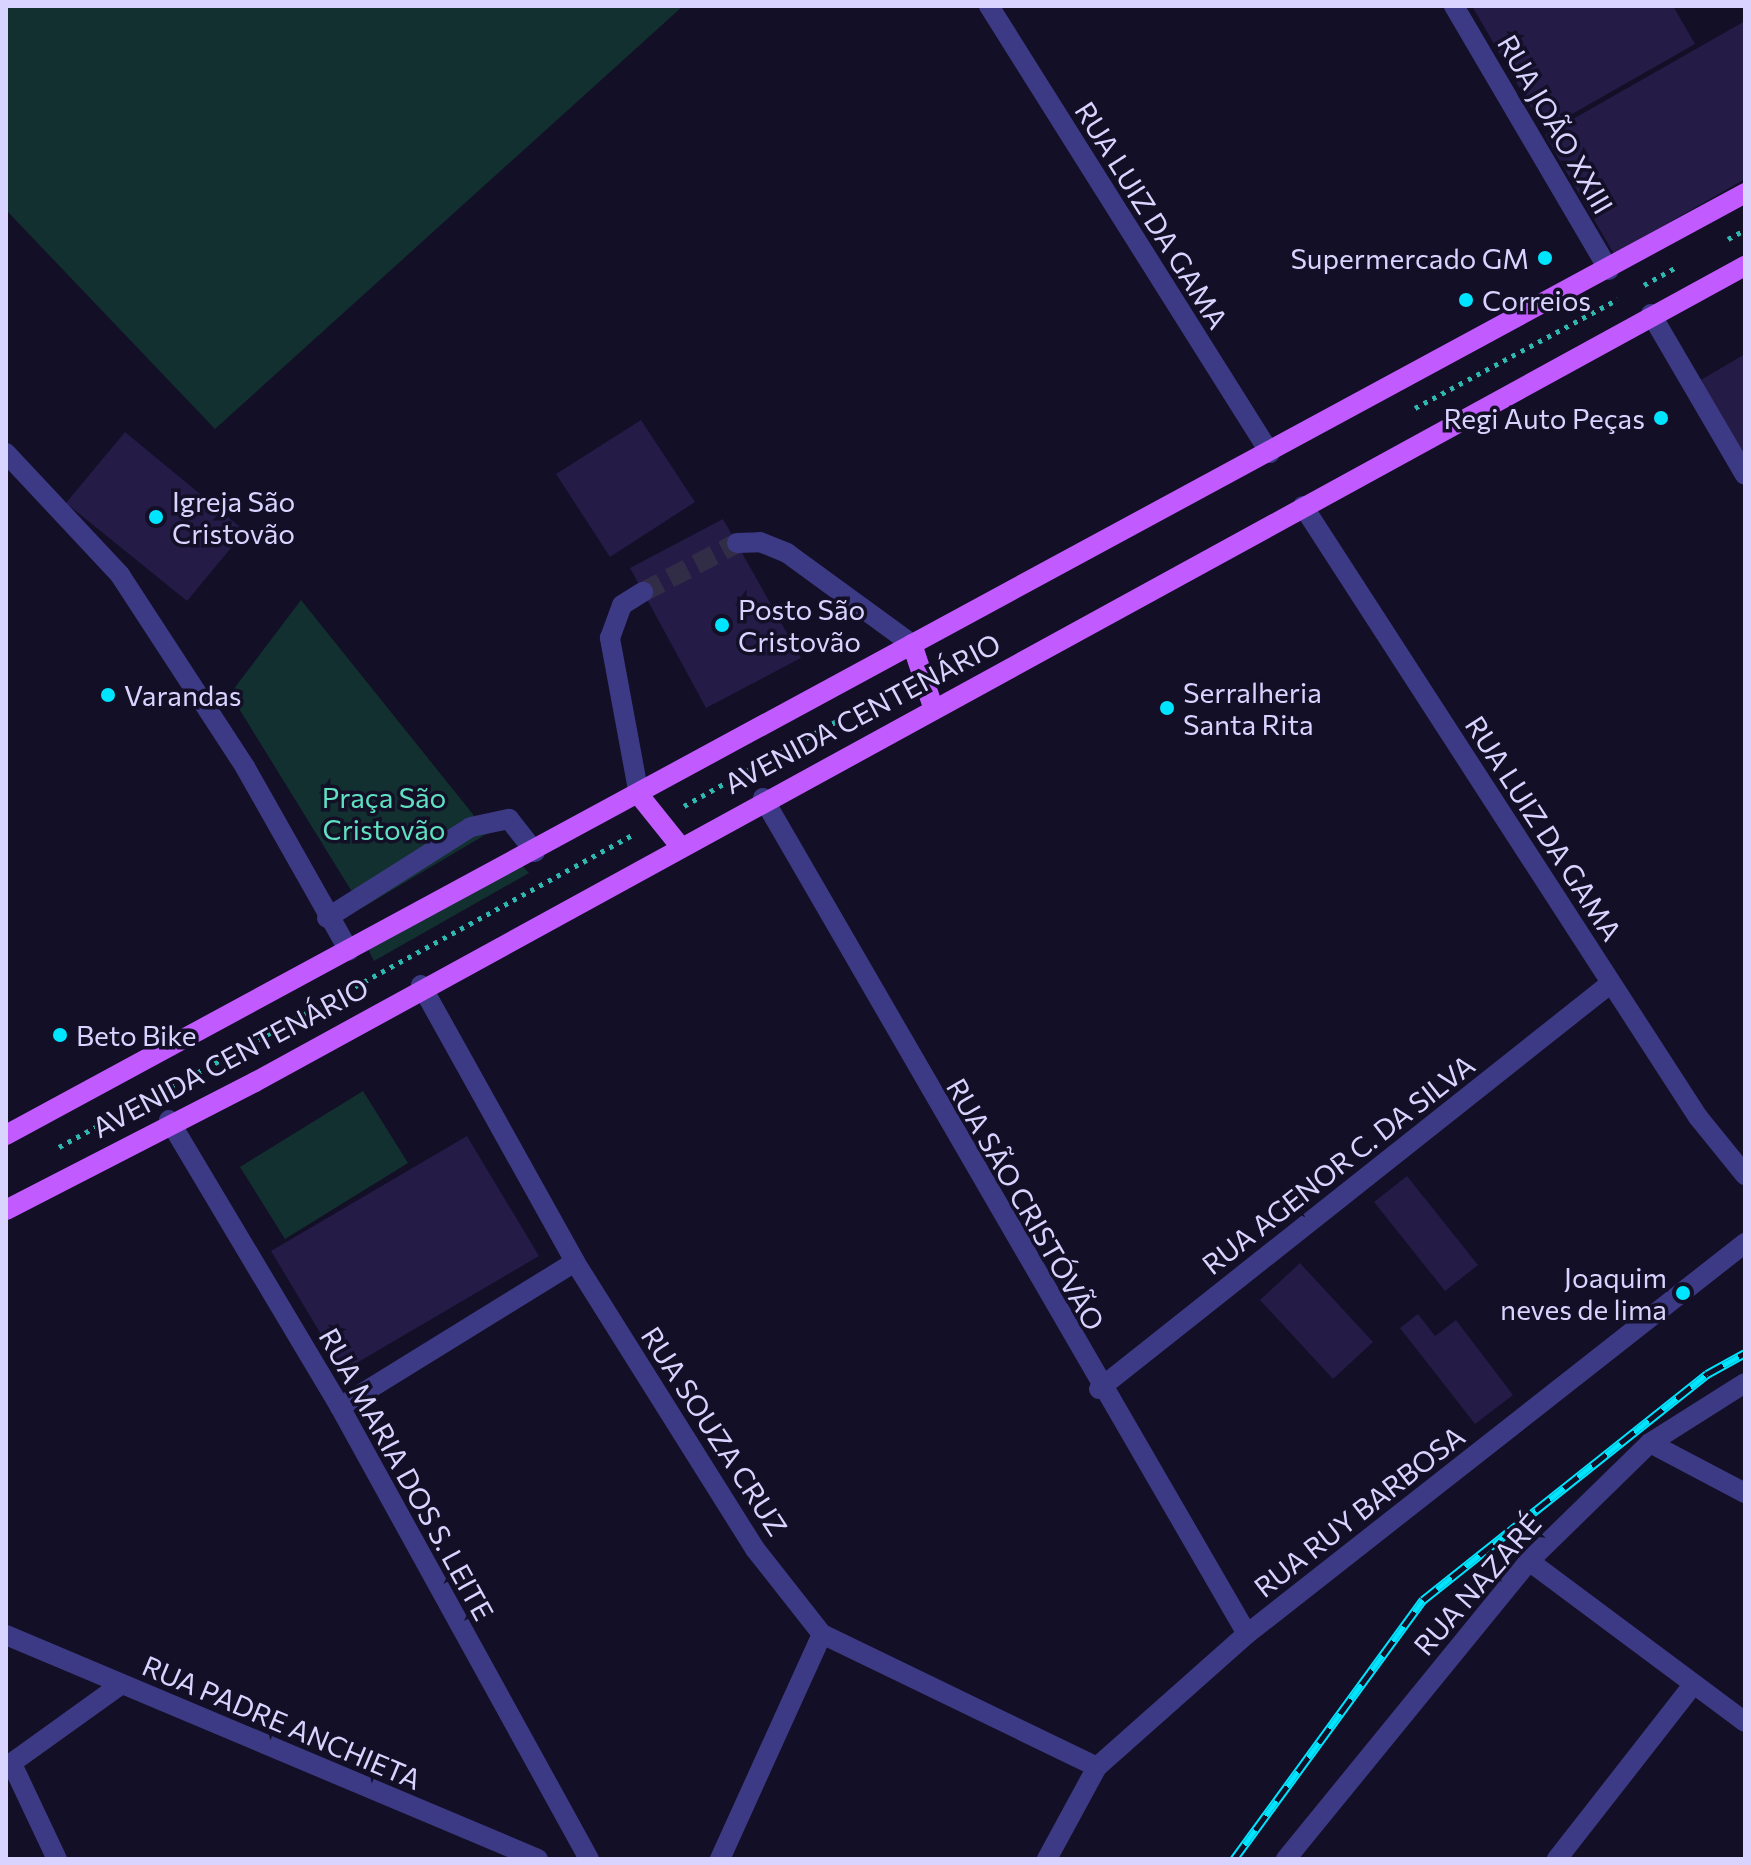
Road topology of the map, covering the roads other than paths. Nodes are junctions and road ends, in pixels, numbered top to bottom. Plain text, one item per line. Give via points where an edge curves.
1 (989, 6) edge
2 (1454, 6) edge
3 (1745, 193) edge
4 (1745, 266) edge
5 (1609, 270) junction
6 (1651, 314) junction
7 (6, 453) edge
8 (1270, 453) junction
9 (1745, 475) edge
10 (1303, 506) junction
11 (737, 543) tunnel mouth
12 (643, 592) tunnel mouth
13 (912, 644) junction
14 (933, 707) junction
15 (639, 795) junction
16 (763, 798) junction
17 (680, 846) junction
18 (535, 852) junction
19 (327, 918) junction
20 (349, 951) junction
21 (1611, 983) junction
22 (421, 985) junction
23 (169, 1120) junction
24 (6, 1135) edge
25 (1745, 1175) edge
26 (6, 1210) edge
27 (1745, 1243) edge
28 (575, 1262) junction
29 (1745, 1383) edge
30 (1099, 1389) junction
31 (340, 1407) junction
32 (1650, 1443) junction
33 (1745, 1493) edge
34 (1529, 1561) junction
35 (822, 1634) junction
36 (1247, 1634) junction
37 (6, 1635) edge
38 (120, 1685) junction
39 (1692, 1686) junction
40 (1745, 1722) edge
41 (9, 1766) edge
42 (1097, 1767) junction
43 (57, 1859) edge
44 (538, 1859) edge
45 (589, 1859) edge
46 (720, 1859) edge
47 (1047, 1859) edge
48 (1286, 1859) edge
49 (1557, 1859) edge

1 - 8 street, RUA LUIZ DA GAMA
2 - 5 street, RUA JOÃO XXIII
3 - 5 main road, AVENIDA CENTENÁRIO
4 - 6 main road, AVENIDA CENTENÁRIO
5 - 8 main road, AVENIDA CENTENÁRIO
6 - 9 street
6 - 10 main road, AVENIDA CENTENÁRIO
7 - 19 street via 120,575 245,767
8 - 13 main road, AVENIDA CENTENÁRIO
10 - 14 main road, AVENIDA CENTENÁRIO
10 - 21 street, RUA LUIZ DA GAMA
11 - 13 street via 760,542 787,553
12 - 15 street via 622,605 610,638
13 - 14 main road
13 - 15 main road, AVENIDA CENTENÁRIO
14 - 16 main road, AVENIDA CENTENÁRIO
15 - 17 main road
15 - 18 main road, AVENIDA CENTENÁRIO
16 - 17 main road, AVENIDA CENTENÁRIO
16 - 30 street, RUA SÃO CRISTÓVÃO
17 - 22 main road, AVENIDA CENTENÁRIO
18 - 19 street via 509,819 471,827
18 - 20 main road, AVENIDA CENTENÁRIO
19 - 20 street
20 - 24 main road, AVENIDA CENTENÁRIO via 211,1020
21 - 25 street, RUA LUIZ DA GAMA
21 - 30 street, RUA AGENOR C. DA SILVA
22 - 23 main road, AVENIDA CENTENÁRIO via 255,1082
22 - 28 street, RUA SOUZA CRUZ
23 - 26 main road, AVENIDA CENTENÁRIO
23 - 31 street, RUA MARIA DOS S. LEITE
27 - 36 street, RUA RUY BARBOSA
28 - 31 street
28 - 35 street, RUA SOUZA CRUZ via 755,1549
29 - 32 street, RUA NAZARÉ
30 - 36 street, RUA SÃO CRISTÓVÃO
31 - 45 street, RUA MARIA DOS S. LEITE
32 - 33 street
32 - 34 street, RUA NAZARÉ
34 - 39 street
34 - 48 street, RUA NAZARÉ
35 - 42 street, RUA SOUZA CRUZ
35 - 46 street
36 - 42 street, RUA RUY BARBOSA
37 - 38 street, RUA PADRE ANCHIETA
38 - 41 street
38 - 44 street, RUA PADRE ANCHIETA
39 - 40 street
39 - 49 street
41 - 43 street
42 - 47 street, RUA RUY BARBOSA

